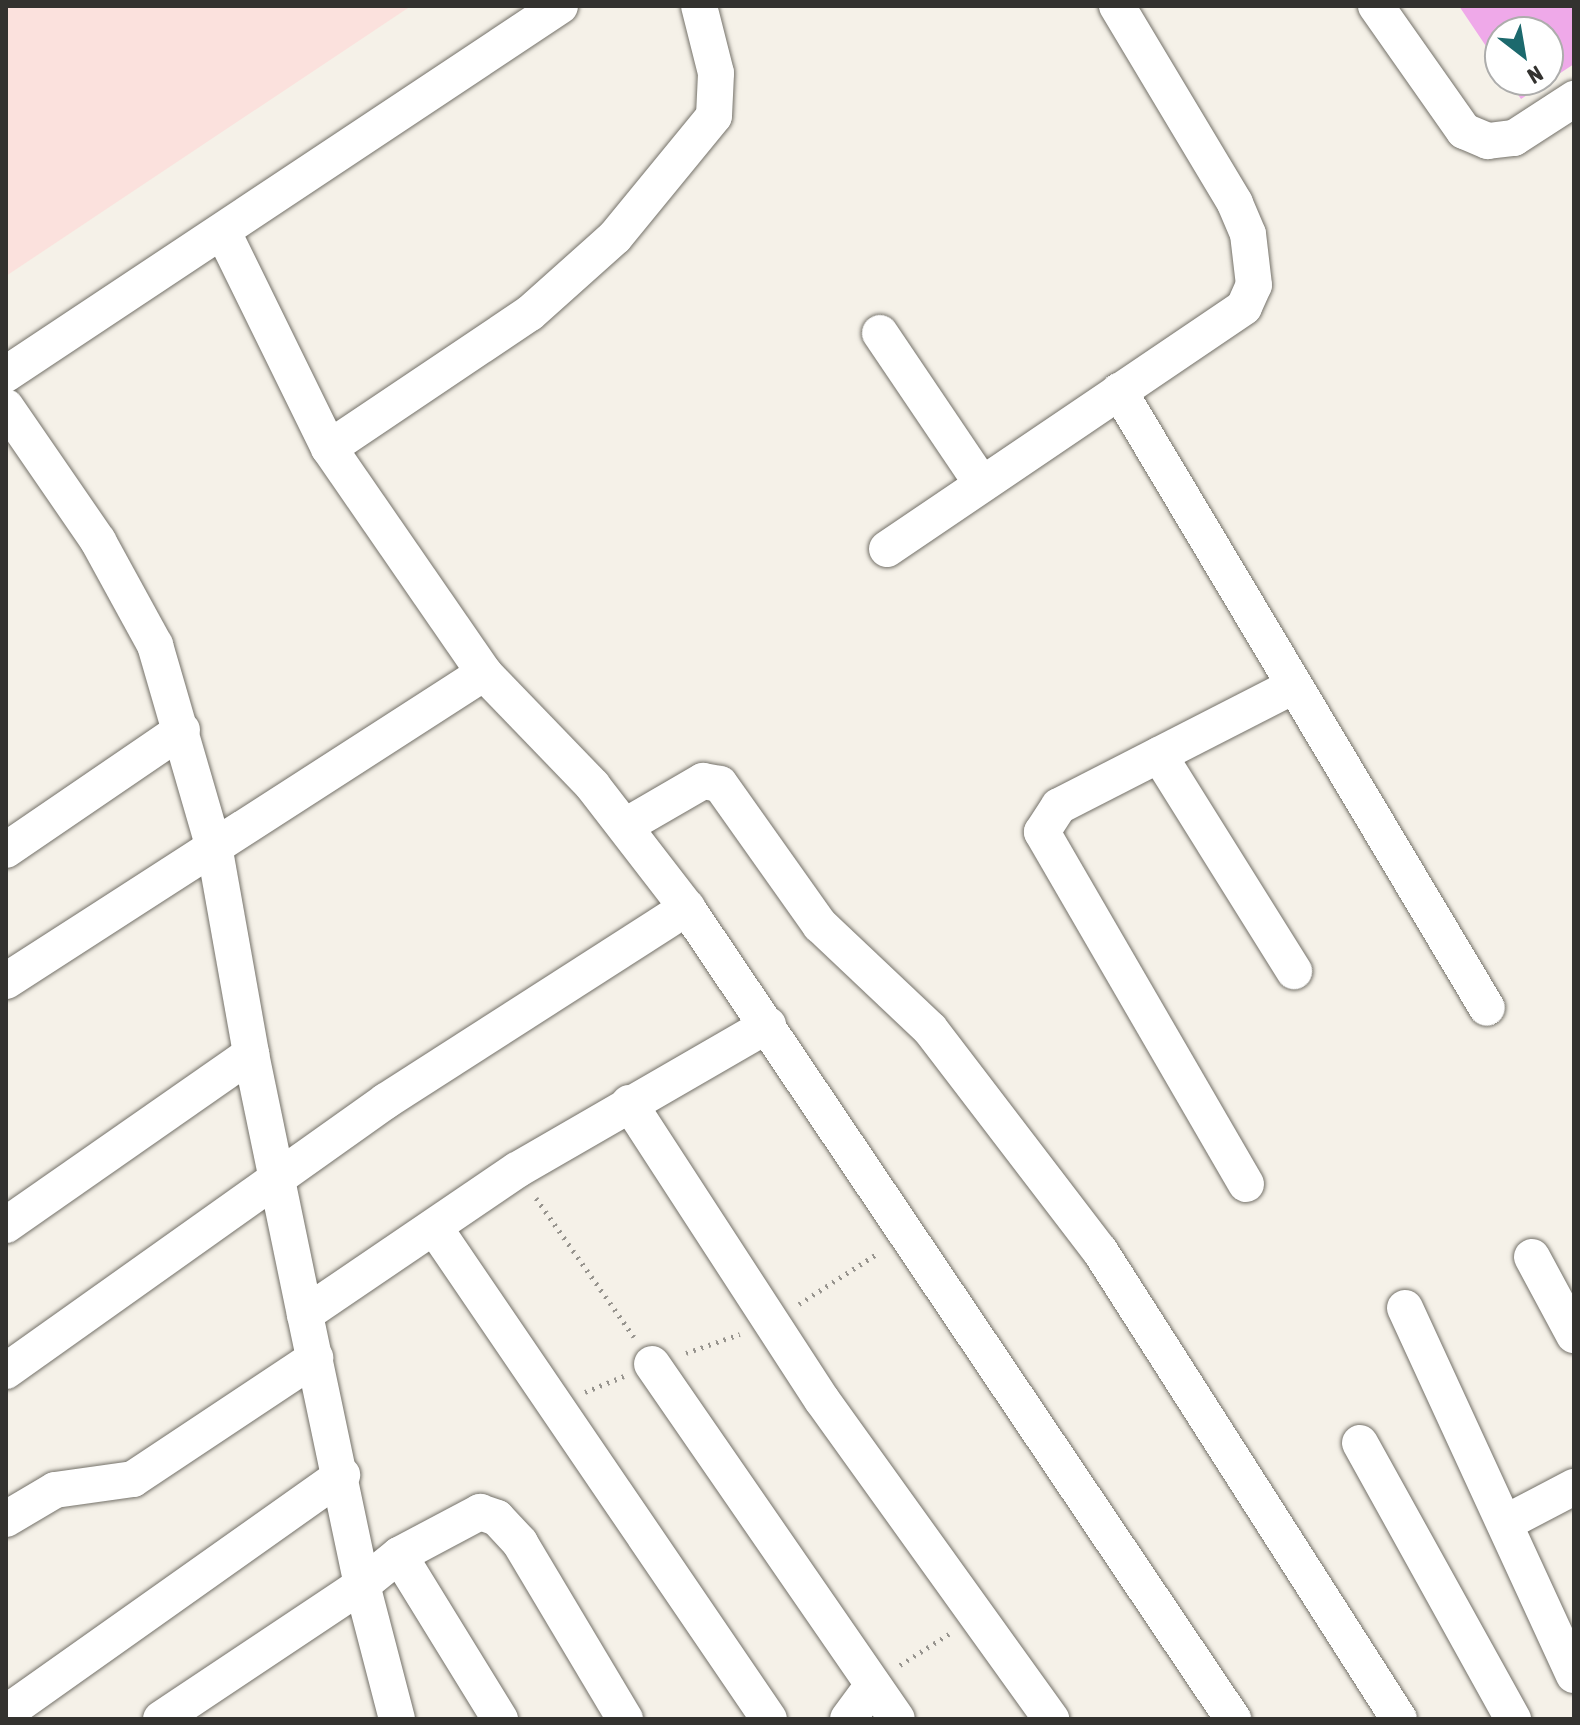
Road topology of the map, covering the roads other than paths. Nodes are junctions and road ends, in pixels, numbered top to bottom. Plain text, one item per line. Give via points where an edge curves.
1 (560, 6) edge
2 (699, 6) edge
3 (1117, 6) edge
4 (1376, 6) edge
5 (1574, 99) edge
6 (223, 232) junction
7 (880, 333) dead end
8 (6, 374) edge
9 (1119, 391) junction
10 (6, 407) edge
11 (329, 448) junction
12 (982, 484) junction
13 (887, 549) dead end
14 (484, 673) junction
15 (1292, 687) junction
16 (182, 730) junction
17 (1159, 755) junction
18 (627, 825) junction
19 (6, 850) edge
20 (215, 851) junction
21 (687, 908) junction
22 (1294, 971) dead end
23 (6, 981) edge
24 (1487, 1008) dead end
25 (768, 1025) junction
26 (251, 1054) junction
27 (629, 1103) junction
28 (277, 1178) junction
29 (1246, 1184) dead end
30 (6, 1225) edge
31 (434, 1227) junction
32 (1532, 1257) dead end
33 (1405, 1308) dead end
34 (305, 1314) junction
35 (1574, 1335) edge
36 (315, 1358) junction
37 (652, 1364) road end
38 (6, 1371) edge
39 (1360, 1443) dead end
40 (342, 1475) junction
41 (1574, 1487) edge
42 (6, 1519) edge
43 (1507, 1522) junction
44 (399, 1555) junction
45 (362, 1585) junction
46 (1574, 1675) edge
47 (873, 1685) junction
48 (6, 1713) edge
49 (161, 1719) edge
50 (397, 1719) edge
51 (500, 1719) edge
52 (625, 1719) edge
53 (769, 1719) edge
54 (848, 1719) edge
55 (897, 1719) edge
56 (1051, 1719) edge
57 (1233, 1719) edge
58 (1399, 1719) edge
59 (1513, 1719) edge

1 - 6 street
2 - 11 street via 716,73 714,116 615,237 530,313
3 - 9 street via 1235,203 1248,234 1254,285 1244,307
4 - 5 street via 1464,131 1488,141 1514,138
6 - 8 street
6 - 11 street
7 - 12 street
9 - 12 street
9 - 15 street
10 - 16 street via 135,609
11 - 14 street
12 - 13 street
14 - 18 street
14 - 20 street
15 - 17 street
15 - 24 street
16 - 19 street
16 - 20 street
17 - 22 street
17 - 29 street via 1059,806 1042,832 1045,847
18 - 21 street
18 - 58 street via 703,781 720,784 820,925 930,1029 1100,1251
20 - 23 street
20 - 26 street
21 - 25 street
21 - 28 street
25 - 27 street
25 - 57 street
26 - 28 street
26 - 30 street
27 - 31 street
27 - 56 street via 772,1323
28 - 34 street
28 - 38 street
31 - 34 street
31 - 53 street
32 - 35 street
33 - 43 street
34 - 36 street
36 - 40 street
36 - 42 street via 133,1479 55,1490
37 - 47 street
39 - 59 street
40 - 45 street
40 - 48 street
41 - 43 street
43 - 46 street
44 - 45 street
44 - 51 street
44 - 52 street via 464,1516 497,1518 520,1543
45 - 49 street
45 - 50 street
47 - 54 street
47 - 55 street

